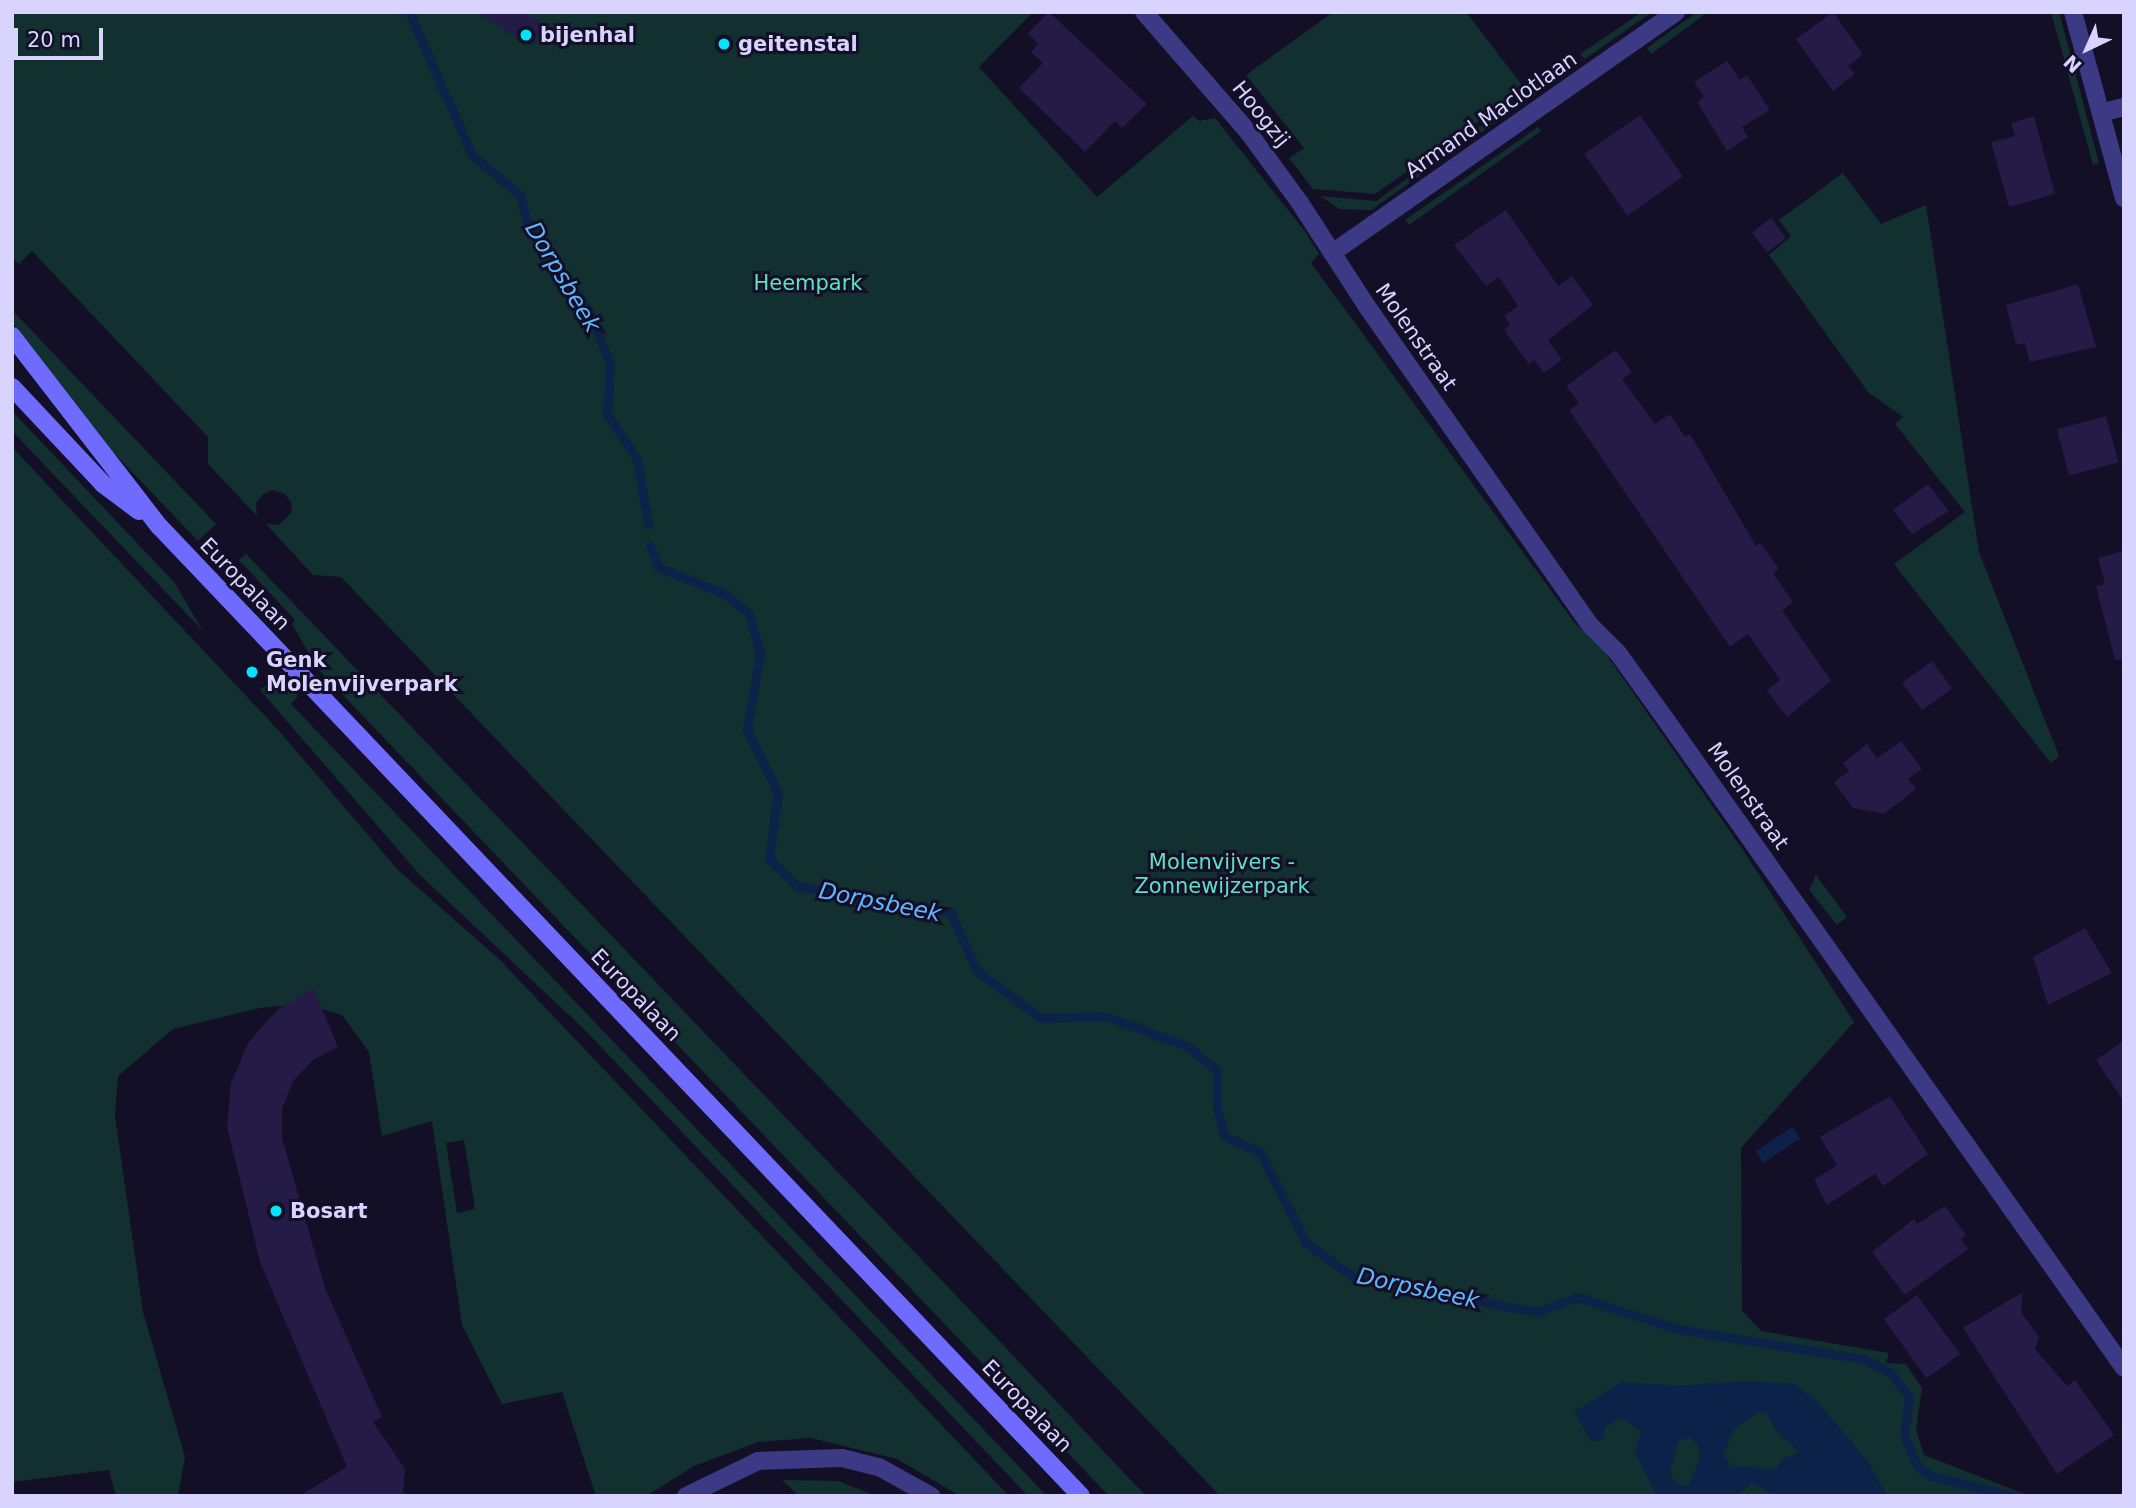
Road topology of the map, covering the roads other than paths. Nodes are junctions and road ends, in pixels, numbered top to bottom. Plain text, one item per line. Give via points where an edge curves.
1 (1144, 12) edge
2 (1676, 12) edge
3 (2073, 12) edge
4 (2124, 107) edge
5 (2101, 113) junction
6 (2124, 198) edge
7 (1332, 253) junction
8 (12, 337) edge
9 (12, 387) edge
10 (159, 526) junction
11 (2124, 1368) edge
12 (686, 1496) edge
13 (931, 1496) edge
14 (1081, 1496) edge

1 - 7 street, Hoogzij via 1249,133
2 - 7 street, Armand Maclotlaan
3 - 5 street
4 - 5 street
5 - 6 street
7 - 11 street, Molenstraat via 1591,626 1618,653 1664,717
8 - 10 main road, Europalaan via 82,433
9 - 10 main road, Europalaan via 103,484
10 - 14 main road, Europalaan
12 - 13 street via 758,1461 842,1458 879,1466

